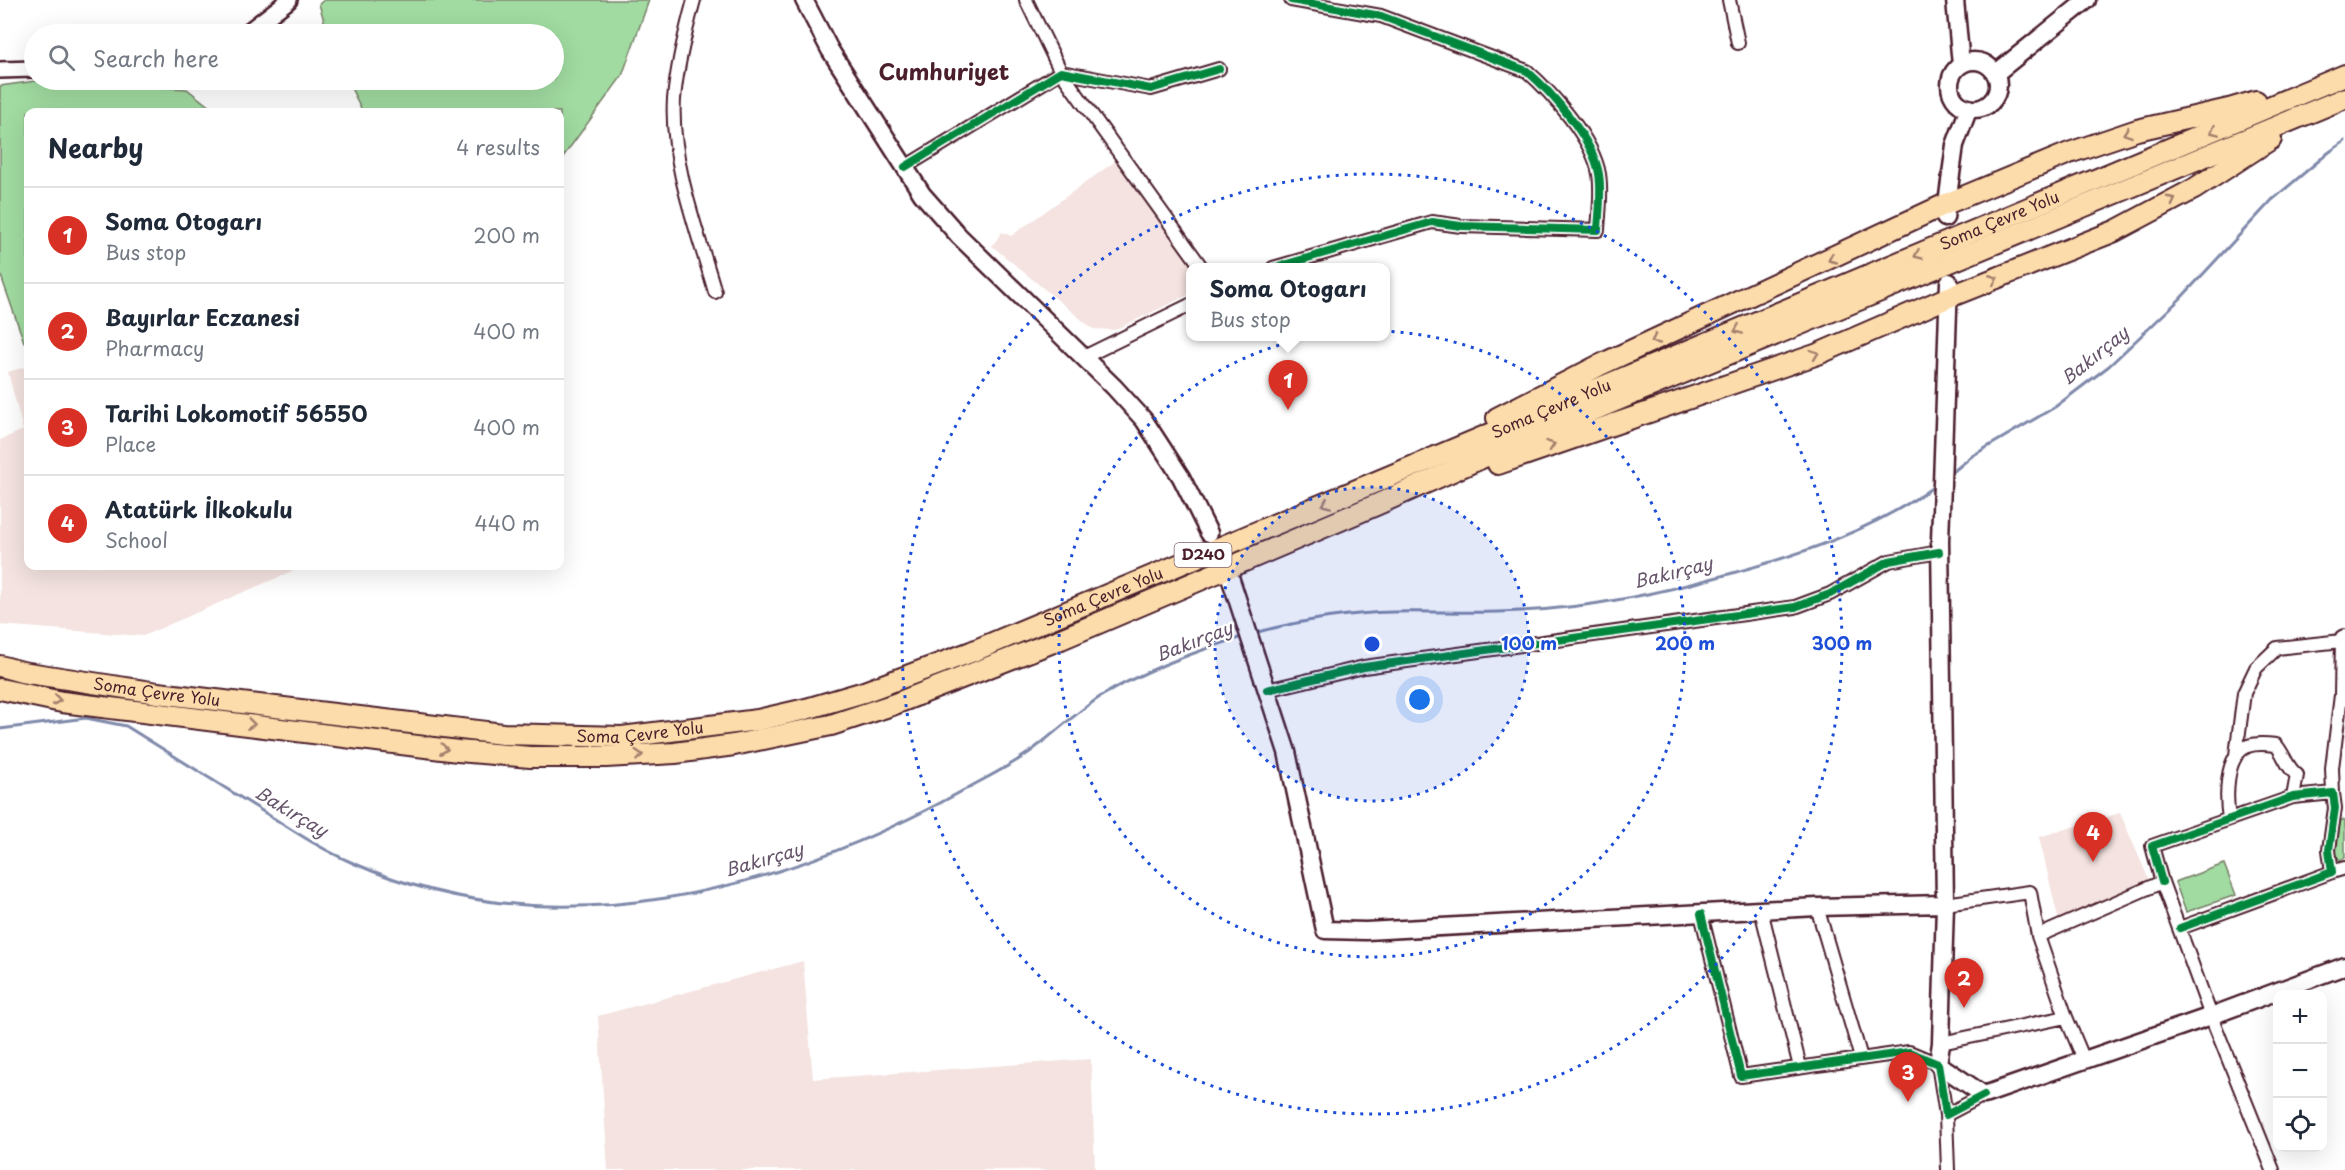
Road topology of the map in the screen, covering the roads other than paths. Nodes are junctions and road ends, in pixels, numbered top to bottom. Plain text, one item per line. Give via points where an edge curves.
1 (289, 0) edge
2 (694, 0) edge
3 (804, 0) edge
4 (1026, 0) edge
5 (1291, 0) edge
6 (1729, 0) edge
7 (1955, 0) edge
8 (2087, 0) edge
9 (258, 24) edge
10 (1738, 43) dead end
11 (1961, 65) junction
12 (24, 69) edge
13 (1219, 69) dead end
14 (0, 70) edge
15 (1061, 72) junction
16 (1995, 74) junction
17 (2345, 74) edge
18 (2343, 99) edge
19 (1969, 108) junction
20 (905, 167) junction
21 (1946, 211) junction
22 (1199, 263) edge
23 (1285, 263) edge
24 (1949, 290) junction
25 (715, 292) dead end
26 (1186, 307) edge
27 (1084, 357) junction
28 (1366, 487) junction
29 (1376, 506) junction
30 (1209, 533) dead end
31 (1940, 547) junction
32 (1233, 587) dead end
33 (2344, 638) edge
34 (0, 666) edge
35 (0, 689) edge
36 (1267, 690) junction
37 (2236, 755) junction
38 (2333, 793) junction
39 (2293, 797) junction
40 (2340, 809) edge
41 (2229, 819) junction
42 (2345, 868) edge
43 (2332, 872) junction
44 (2162, 882) junction
45 (1945, 904) junction
46 (1817, 907) junction
47 (1761, 910) junction
48 (1701, 914) junction
49 (2180, 928) junction
50 (2038, 936) junction
51 (2345, 966) edge
52 (2211, 1016) junction
53 (2066, 1017) junction
54 (1941, 1043) junction
55 (1861, 1058) junction
56 (2084, 1060) junction
57 (1938, 1064) junction
58 (1800, 1067) junction
59 (1984, 1095) junction
60 (1946, 1115) junction
61 (1948, 1170) edge
62 (2273, 1170) edge

1 - 9 street
2 - 25 street via 679,53 674,102 677,154
3 - 20 main road via 830,50
4 - 15 street
5 - 23 street via 1381,16 1527,71 1545,87 1582,135 1598,171 1600,201 1598,230 1432,222
6 - 10 street
7 - 11 main road
8 - 16 main road
11 - 16 main road via 1976,61
11 - 19 main road via 1952,76 1950,89 1957,101
12 - 14 street
13 - 15 street via 1151,88
15 - 20 street
15 - 22 street
16 - 19 main road via 1995,96 1984,106
17 -> 21 highway via 2229,109 2137,130 2069,153
17 -> 28 highway, Soma Çevre Yolu / D240
24 -> 18 highway via 2115,231 2194,189 2262,144
18 - 29 highway, Soma Çevre Yolu / D240 via 1531,436
19 - 21 main road via 1955,144
20 - 27 main road via 922,194 959,236
21 -> 28 highway via 1598,366
29 -> 24 highway via 1818,354
24 - 31 main road
26 - 27 street
27 - 30 main road via 1122,395 1158,440
28 -> 34 highway, Soma Çevre Yolu / D240 via 915,675 758,720 622,737 503,734 158,693
35 -> 29 highway, Soma Çevre Yolu / D240 via 62,702 458,751 530,757 675,753 831,725 892,705 1061,639
31 - 36 street via 1890,561 1830,594 1795,607 1364,668
31 - 45 main road
32 - 36 main road
33 - 37 street via 2277,648 2256,668 2244,693
33 - 38 street
36 - 48 main road via 1287,752 1325,930
37 - 39 street via 2249,745 2276,745 2288,768 2297,775
37 - 41 street via 2226,797
38 - 39 street
38 - 40 street
39 - 41 street
40 - 43 street via 2329,850
41 - 44 street via 2152,846
42 - 43 street
43 - 49 street
44 - 49 street
44 - 50 street
45 - 46 main road
45 - 50 street via 2030,892
45 - 54 main road
46 - 47 main road
46 - 55 street
47 - 48 main road
47 - 58 street
48 - 58 street via 1742,1076
49 - 52 street
50 - 53 street
51 - 52 main road
52 - 56 main road
52 - 62 street
53 - 54 street
53 - 56 street
54 - 57 main road
55 - 57 street via 1909,1052
55 - 58 street
56 - 59 main road
57 - 59 main road
57 - 60 street
59 - 60 street
60 - 61 street

